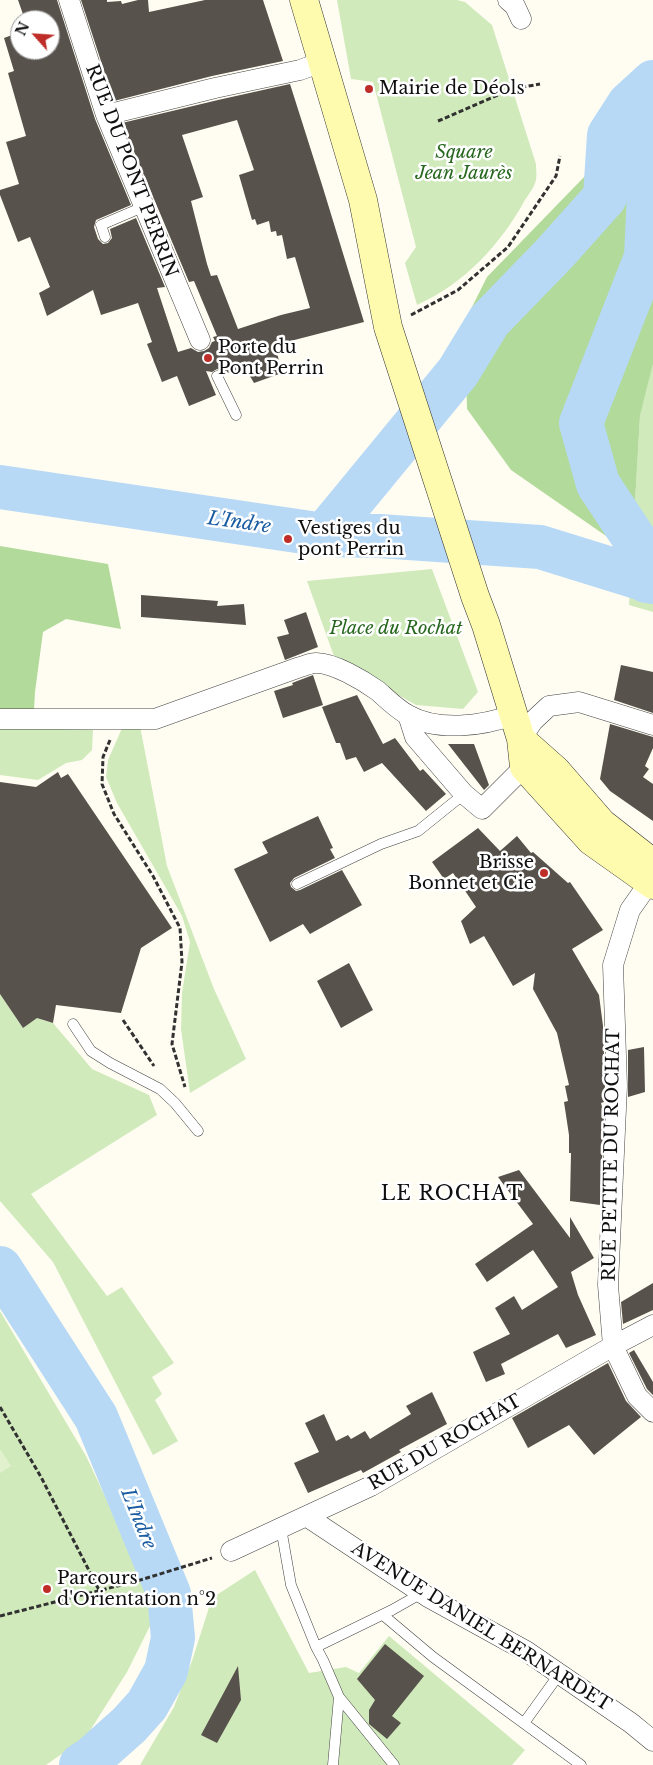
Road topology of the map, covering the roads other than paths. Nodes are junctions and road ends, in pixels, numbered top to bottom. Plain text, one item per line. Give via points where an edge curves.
1 (69, 0) edge
2 (304, 0) edge
3 (508, 0) edge
4 (521, 19) dead end
5 (322, 62) junction
6 (106, 115) junction
7 (143, 207) junction
8 (105, 237) dead end
9 (201, 343) dead end
10 (217, 376) dead end
11 (236, 415) dead end
12 (408, 715) junction
13 (0, 719) edge
14 (653, 725) edge
15 (517, 727) junction
16 (524, 767) junction
17 (464, 794) junction
18 (652, 877) edge
19 (297, 884) dead end
20 (74, 1024) dead end
21 (198, 1131) road end
22 (653, 1325) edge
23 (613, 1346) junction
24 (653, 1412) edge
25 (306, 1516) junction
26 (281, 1528) junction
27 (231, 1551) dead end
28 (422, 1593) junction
29 (383, 1615) junction
30 (316, 1647) junction
31 (560, 1673) junction
32 (339, 1697) junction
33 (524, 1723) junction
34 (653, 1741) edge
35 (333, 1765) edge
36 (394, 1765) edge
37 (581, 1765) edge

1 - 6 street, RUE DU PONT PERRIN
2 - 5 main road
3 - 4 street
5 - 6 street via 300,70
5 - 15 main road via 363,200 388,327
6 - 7 street, RUE DU PONT PERRIN
7 - 8 lane via 101,225
7 - 9 street, RUE DU PONT PERRIN
10 - 11 lane
12 - 13 street via 366,683 327,664 315,663 154,719
12 - 15 street via 445,726 492,722
12 - 17 street via 415,737
14 - 15 street via 579,702 549,706 533,721
15 - 16 main road
15 - 18 main road
16 - 17 street via 482,809
16 - 18 main road via 591,841
17 - 19 lane via 418,831 381,844
18 - 23 street, RUE PETITE DU ROCHAT via 630,910 614,965 617,1086 608,1285
20 - 21 lane via 91,1051 160,1089
22 - 23 street, RUE DU ROCHAT
23 - 24 street via 637,1396
23 - 25 street, RUE DU ROCHAT via 371,1486
25 - 26 street, RUE DU ROCHAT
25 - 28 street, AVENUE DANIEL BERNARDET
26 - 27 street, RUE DU ROCHAT
26 - 30 lane via 292,1585
28 - 29 lane
28 - 31 street, AVENUE DANIEL BERNARDET
29 - 30 lane
29 - 33 lane via 433,1657
30 - 32 lane
31 - 33 lane
31 - 34 street, AVENUE DANIEL BERNARDET
32 - 35 lane
32 - 36 lane
33 - 37 lane

